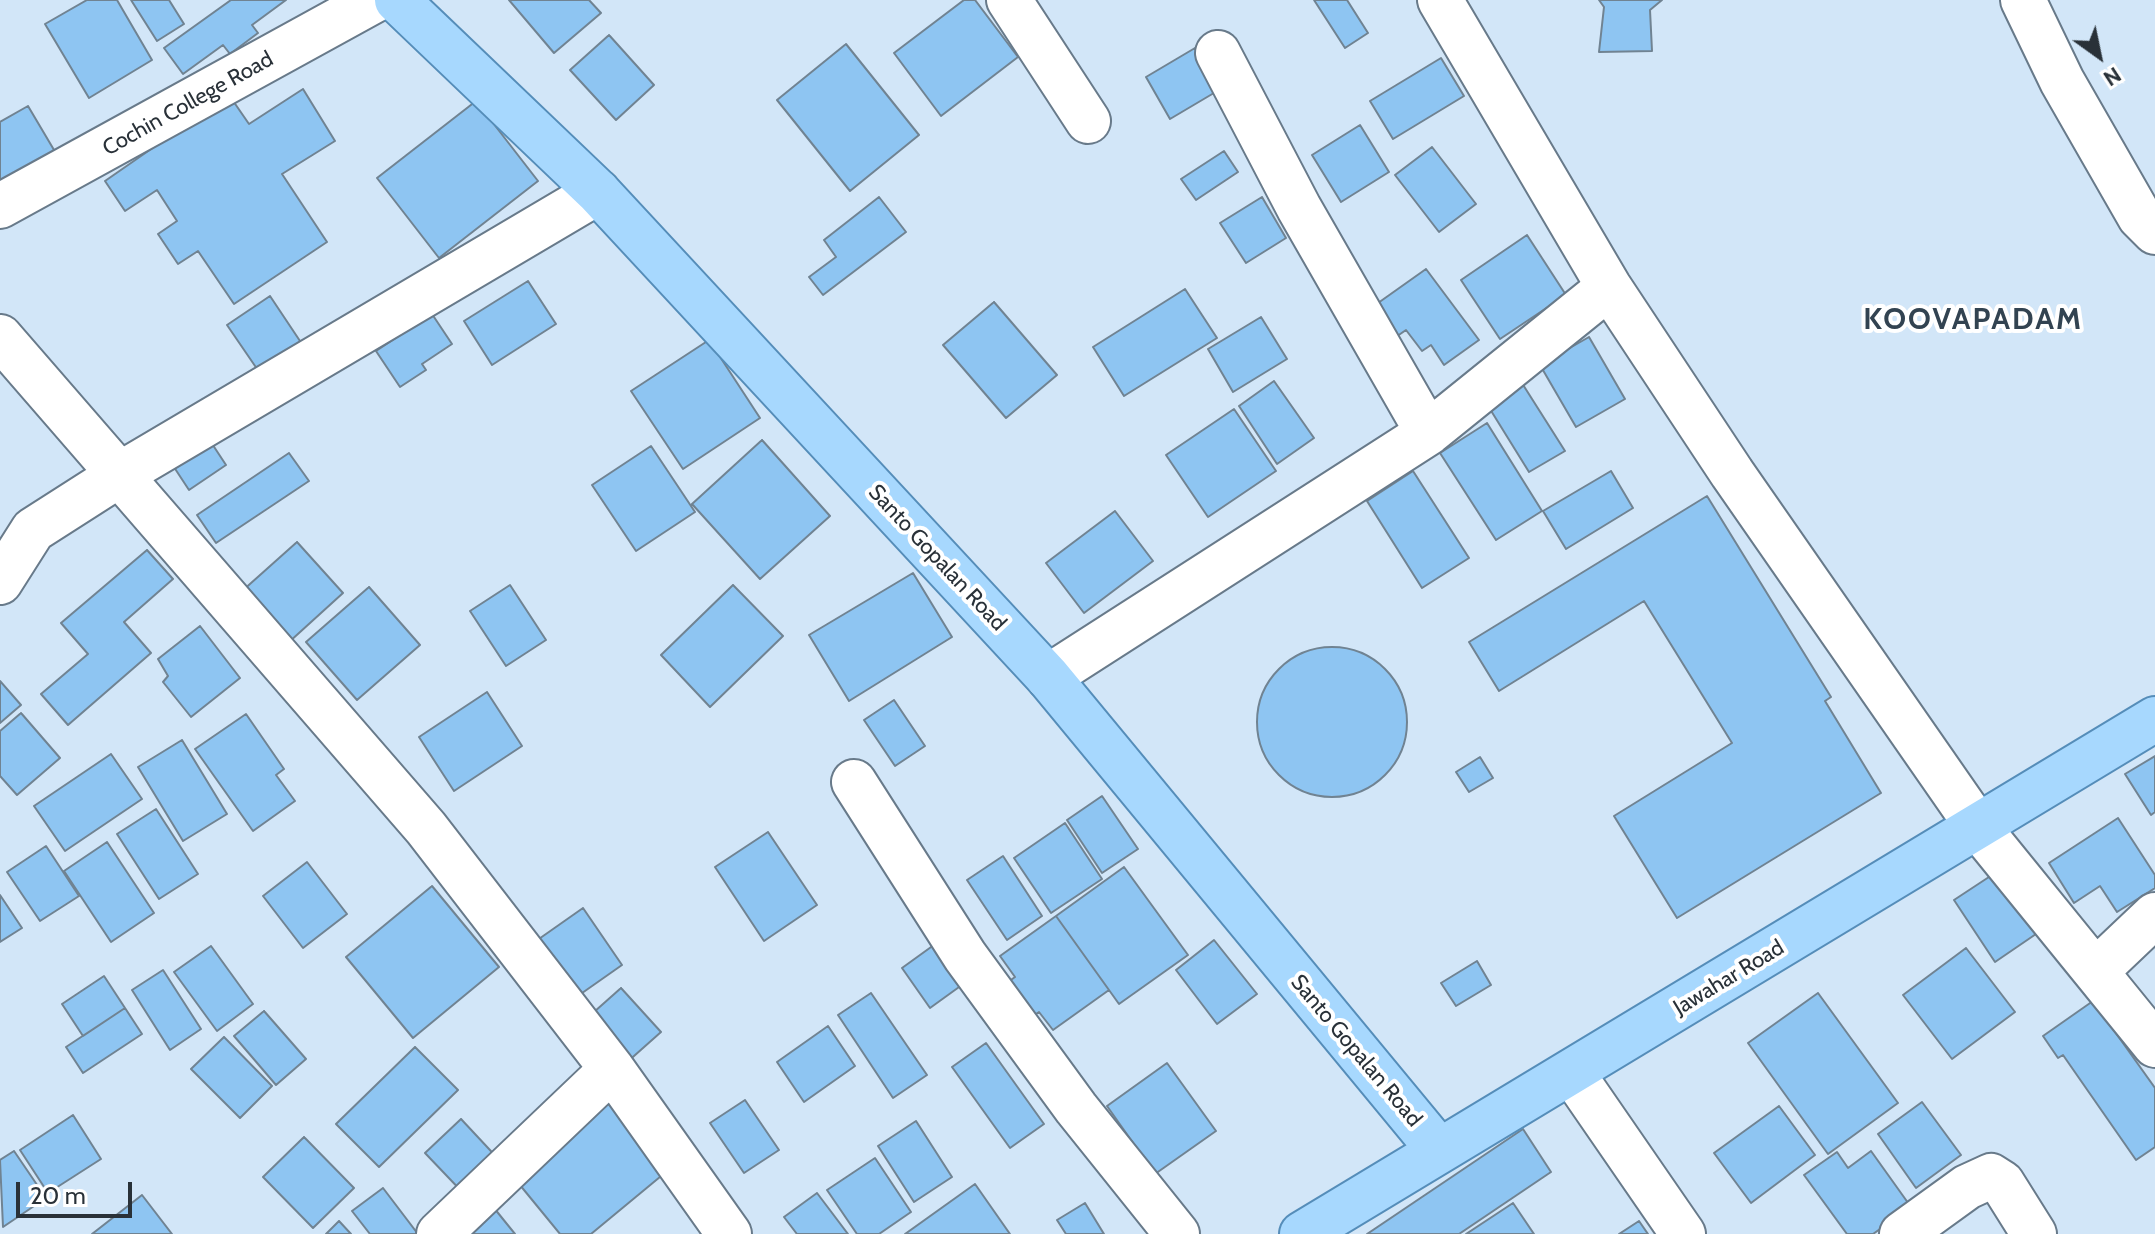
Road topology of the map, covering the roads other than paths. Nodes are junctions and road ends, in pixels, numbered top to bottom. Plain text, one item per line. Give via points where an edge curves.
1 (375, 0) edge
2 (397, 0) edge
3 (1009, 0) edge
4 (1440, 0) edge
5 (2023, 0) edge
6 (1218, 53) dead end
7 (1088, 121) dead end
8 (598, 192) junction
9 (0, 206) edge
10 (2155, 232) edge
11 (1609, 287) junction
12 (0, 337) edge
13 (1428, 433) junction
14 (119, 475) junction
15 (0, 582) edge
16 (1048, 677) junction
17 (2155, 719) edge
18 (854, 782) dead end
19 (1978, 827) junction
20 (2155, 915) edge
21 (2097, 970) junction
22 (2155, 1045) edge
23 (612, 1069) junction
24 (1572, 1073) junction
25 (1438, 1149) junction
26 (1324, 1228) edge
27 (439, 1234) edge
28 (729, 1234) edge
29 (1177, 1234) edge
30 (1683, 1234) edge
31 (1902, 1234) edge
32 (2034, 1234) edge

1 - 9 street, Cochin College Road
2 - 8 main road, Santo Gopalan Road
3 - 7 street
4 - 11 street
5 - 10 street via 2062,81 2140,217
6 - 13 street via 1299,208
8 - 14 street
8 - 16 main road, Santo Gopalan Road
11 - 13 street
11 - 19 street
12 - 14 street
13 - 16 street
14 - 15 street via 33,530
14 - 23 street via 426,828
16 - 25 main road, Santo Gopalan Road
17 - 19 main road, Jawahar Road
18 - 29 street via 965,956
19 - 21 street
19 - 24 main road, Jawahar Road
20 - 21 street
21 - 22 street
23 - 27 street
23 - 28 street
24 - 25 main road, Jawahar Road
24 - 30 street
25 - 26 main road, Jawahar Road
31 - 32 street via 1991,1176 2002,1183

